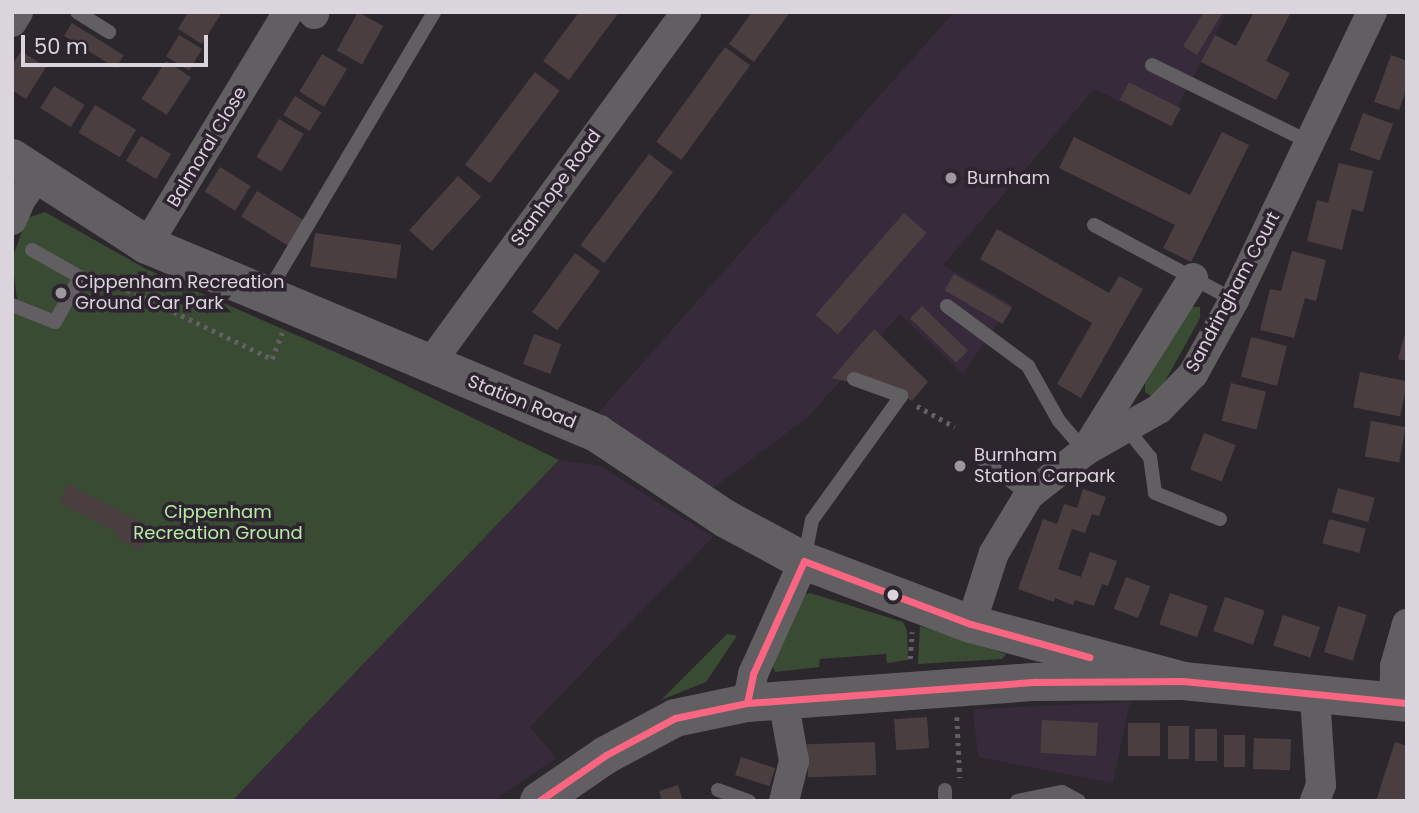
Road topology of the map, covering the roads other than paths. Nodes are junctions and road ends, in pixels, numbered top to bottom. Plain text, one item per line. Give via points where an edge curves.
1 (19, 12) edge
2 (77, 12) edge
3 (434, 12) edge
4 (686, 12) edge
5 (1371, 12) edge
6 (305, 13) edge
7 (12, 22) edge
8 (109, 32) dead end
9 (1152, 65) dead end
10 (1309, 142) junction
11 (25, 167) edge
12 (12, 220) edge
13 (1094, 225) dead end
14 (147, 245) junction
15 (32, 250) dead end
16 (1193, 278) junction
17 (280, 299) junction
18 (1234, 300) junction
19 (12, 305) edge
20 (947, 306) dead end
21 (429, 365) junction
22 (854, 379) dead end
23 (1127, 429) junction
24 (1085, 451) junction
25 (983, 460) dead end
26 (1029, 495) junction
27 (1220, 519) dead end
28 (804, 561) junction
29 (971, 624) junction
30 (1407, 624) edge
31 (1032, 642) junction
32 (1183, 681) junction
33 (1036, 682) junction
34 (1315, 697) junction
35 (765, 701) junction
36 (1401, 703) edge
37 (719, 790) dead end
38 (539, 801) edge
39 (748, 801) edge
40 (784, 801) edge
41 (1017, 801) edge
42 (1079, 801) edge
43 (1315, 801) edge

1 - 7 street
2 - 8 lane
3 - 17 lane
4 - 21 street, Stanhope Road
5 - 10 street, Sandringham Court
6 - 14 street, Balmoral Close
9 - 10 lane
10 - 18 street, Sandringham Court
11 - 12 street via 21,198
11 - 14 street, Station Road
13 - 16 lane
14 - 17 street, Station Road
15 - 19 lane via 80,277 55,322
16 - 18 lane
16 - 24 street
17 - 21 street, Station Road
18 - 23 street, Sandringham Court via 1193,374 1159,409
20 - 24 lane via 1028,366 1059,421
21 - 28 street, Station Road via 598,433 726,519
22 - 28 lane via 901,396 813,520
23 - 24 street, Sandringham Court
23 - 27 lane via 1150,457 1155,493
24 - 26 street, Sandringham Court
25 - 26 lane
26 - 29 street, Sandringham Court via 994,553
28 - 29 street, Station Road
28 - 35 street via 753,674
29 - 31 street, Station Road
30 - 36 street via 1395,666
31 - 32 street, Station Road
31 - 33 street
32 - 33 street
32 - 34 street
33 - 35 street
34 - 36 street
34 - 43 street via 1321,785
35 - 38 street via 676,718 606,755
35 - 40 street via 794,761
37 - 39 lane
41 - 42 lane via 1062,792

